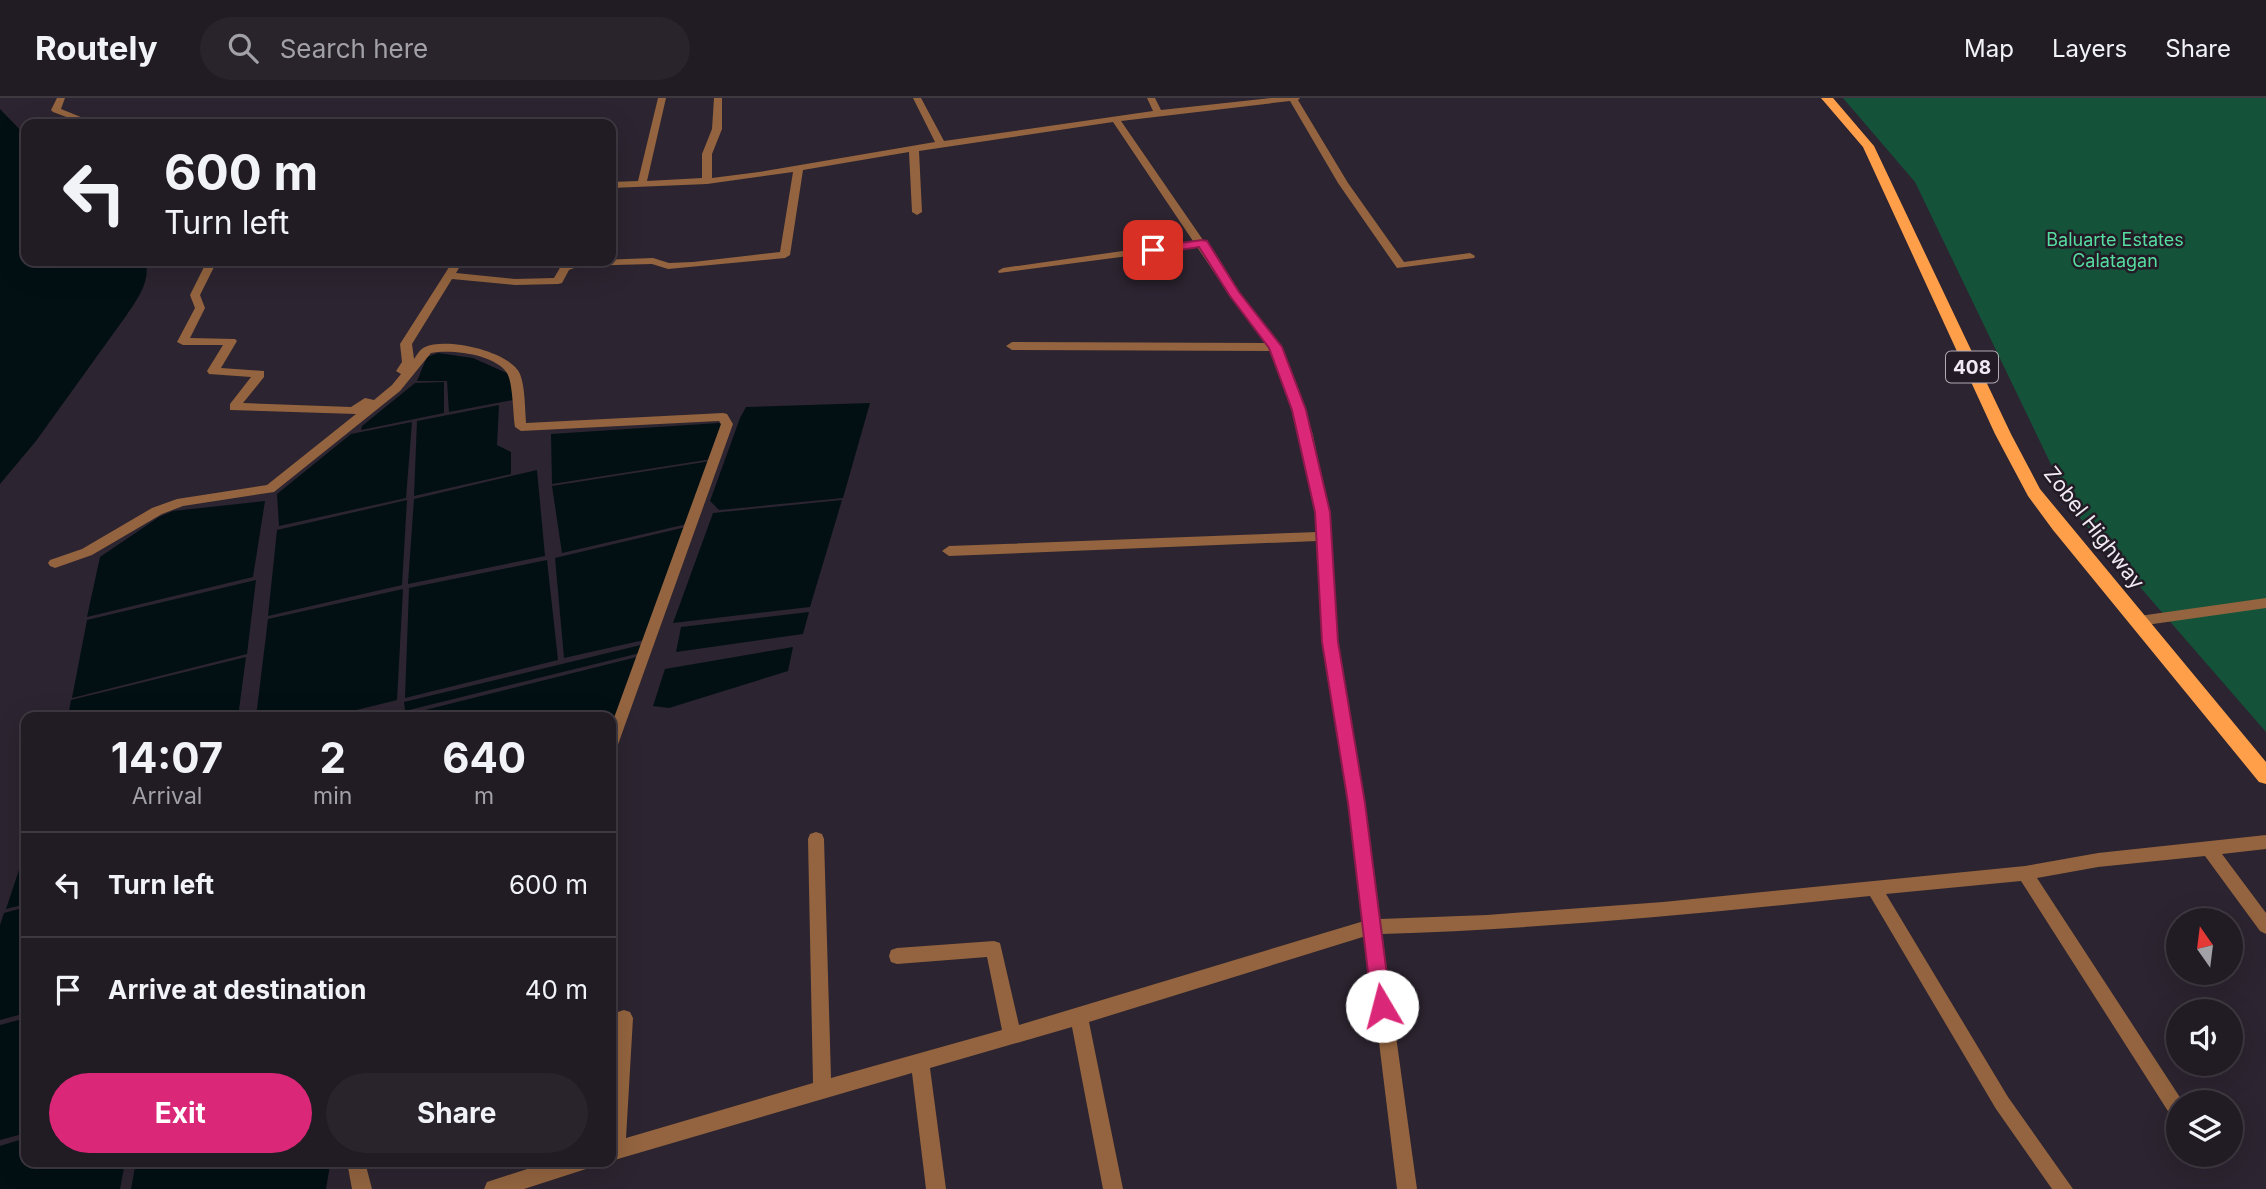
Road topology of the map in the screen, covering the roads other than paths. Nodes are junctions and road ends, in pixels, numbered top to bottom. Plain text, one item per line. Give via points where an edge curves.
1 (61, 98) edge
2 (662, 98) edge
3 (719, 98) edge
4 (917, 98) edge
5 (1151, 98) edge
6 (1294, 98) edge
7 (1827, 98) edge
8 (1158, 113) junction
9 (80, 119) edge
10 (1116, 120) junction
11 (942, 144) junction
12 (914, 149) junction
13 (798, 169) junction
14 (707, 181) junction
15 (642, 183) junction
16 (616, 185) edge
17 (917, 212) dead end
18 (1202, 243) junction
19 (1470, 256) dead end
20 (616, 262) edge
21 (210, 266) edge
22 (455, 266) edge
23 (570, 266) edge
24 (1003, 271) dead end
25 (449, 275) junction
26 (1012, 345) dead end
27 (1275, 347) junction
28 (1324, 536) junction
29 (949, 551) dead end
30 (55, 563) dead end
31 (2266, 603) edge
32 (2139, 621) junction
33 (616, 732) edge
34 (2266, 776) edge
35 (816, 839) dead end
36 (2266, 842) edge
37 (2208, 849) junction
38 (2025, 873) junction
39 (1873, 887) junction
40 (2266, 926) edge
41 (1371, 927) junction
42 (897, 956) dead end
43 (1079, 1017) junction
44 (624, 1018) dead end
45 (1012, 1035) junction
46 (920, 1063) junction
47 (822, 1089) junction
48 (2166, 1093) edge
49 (616, 1124) edge
50 (616, 1150) edge
51 (357, 1167) edge
52 (563, 1167) edge
53 (362, 1189) edge
54 (494, 1189) edge
55 (936, 1189) edge
56 (1113, 1189) edge
57 (1407, 1189) edge
58 (2063, 1189) edge

1 - 9 street via 56,110
2 - 15 street
3 - 14 street via 717,129 707,154
4 - 11 street
5 - 8 street
6 - 8 street
6 - 19 street via 1343,183 1401,266
7 - 32 main road, Zobel Highway / 408 via 1868,146 1878,165 2034,492
8 - 10 street
10 - 11 street
10 - 18 street
11 - 12 street
12 - 13 street
12 - 17 street
13 - 14 street
13 - 20 street via 785,255 693,265
14 - 15 street
15 - 16 street
18 - 24 street
18 - 27 street
21 - 25 street via 195,295 200,308 183,342 231,341 214,371 260,374 234,407 362,408 408,366 406,344
22 - 25 street
23 - 25 street via 558,281
26 - 27 street
27 - 28 street via 1307,435
28 - 29 street
28 - 41 street via 1330,642 1357,803
30 - 33 street via 88,552 181,502 270,489 396,388 423,353 435,348 478,352 505,364 514,374 521,428 723,417 727,424
31 - 32 street
32 - 34 main road, Zobel Highway / 408
35 - 47 street
36 - 37 street
37 - 38 street
37 - 40 street
38 - 39 street
38 - 48 street
39 - 41 street via 1663,910
39 - 58 street via 2002,1103
41 - 43 street
41 - 57 street
42 - 45 street via 994,949
43 - 45 street
43 - 56 street
44 - 49 street
45 - 46 street
46 - 47 street
46 - 55 street
47 - 50 street
51 - 53 street
52 - 54 street

